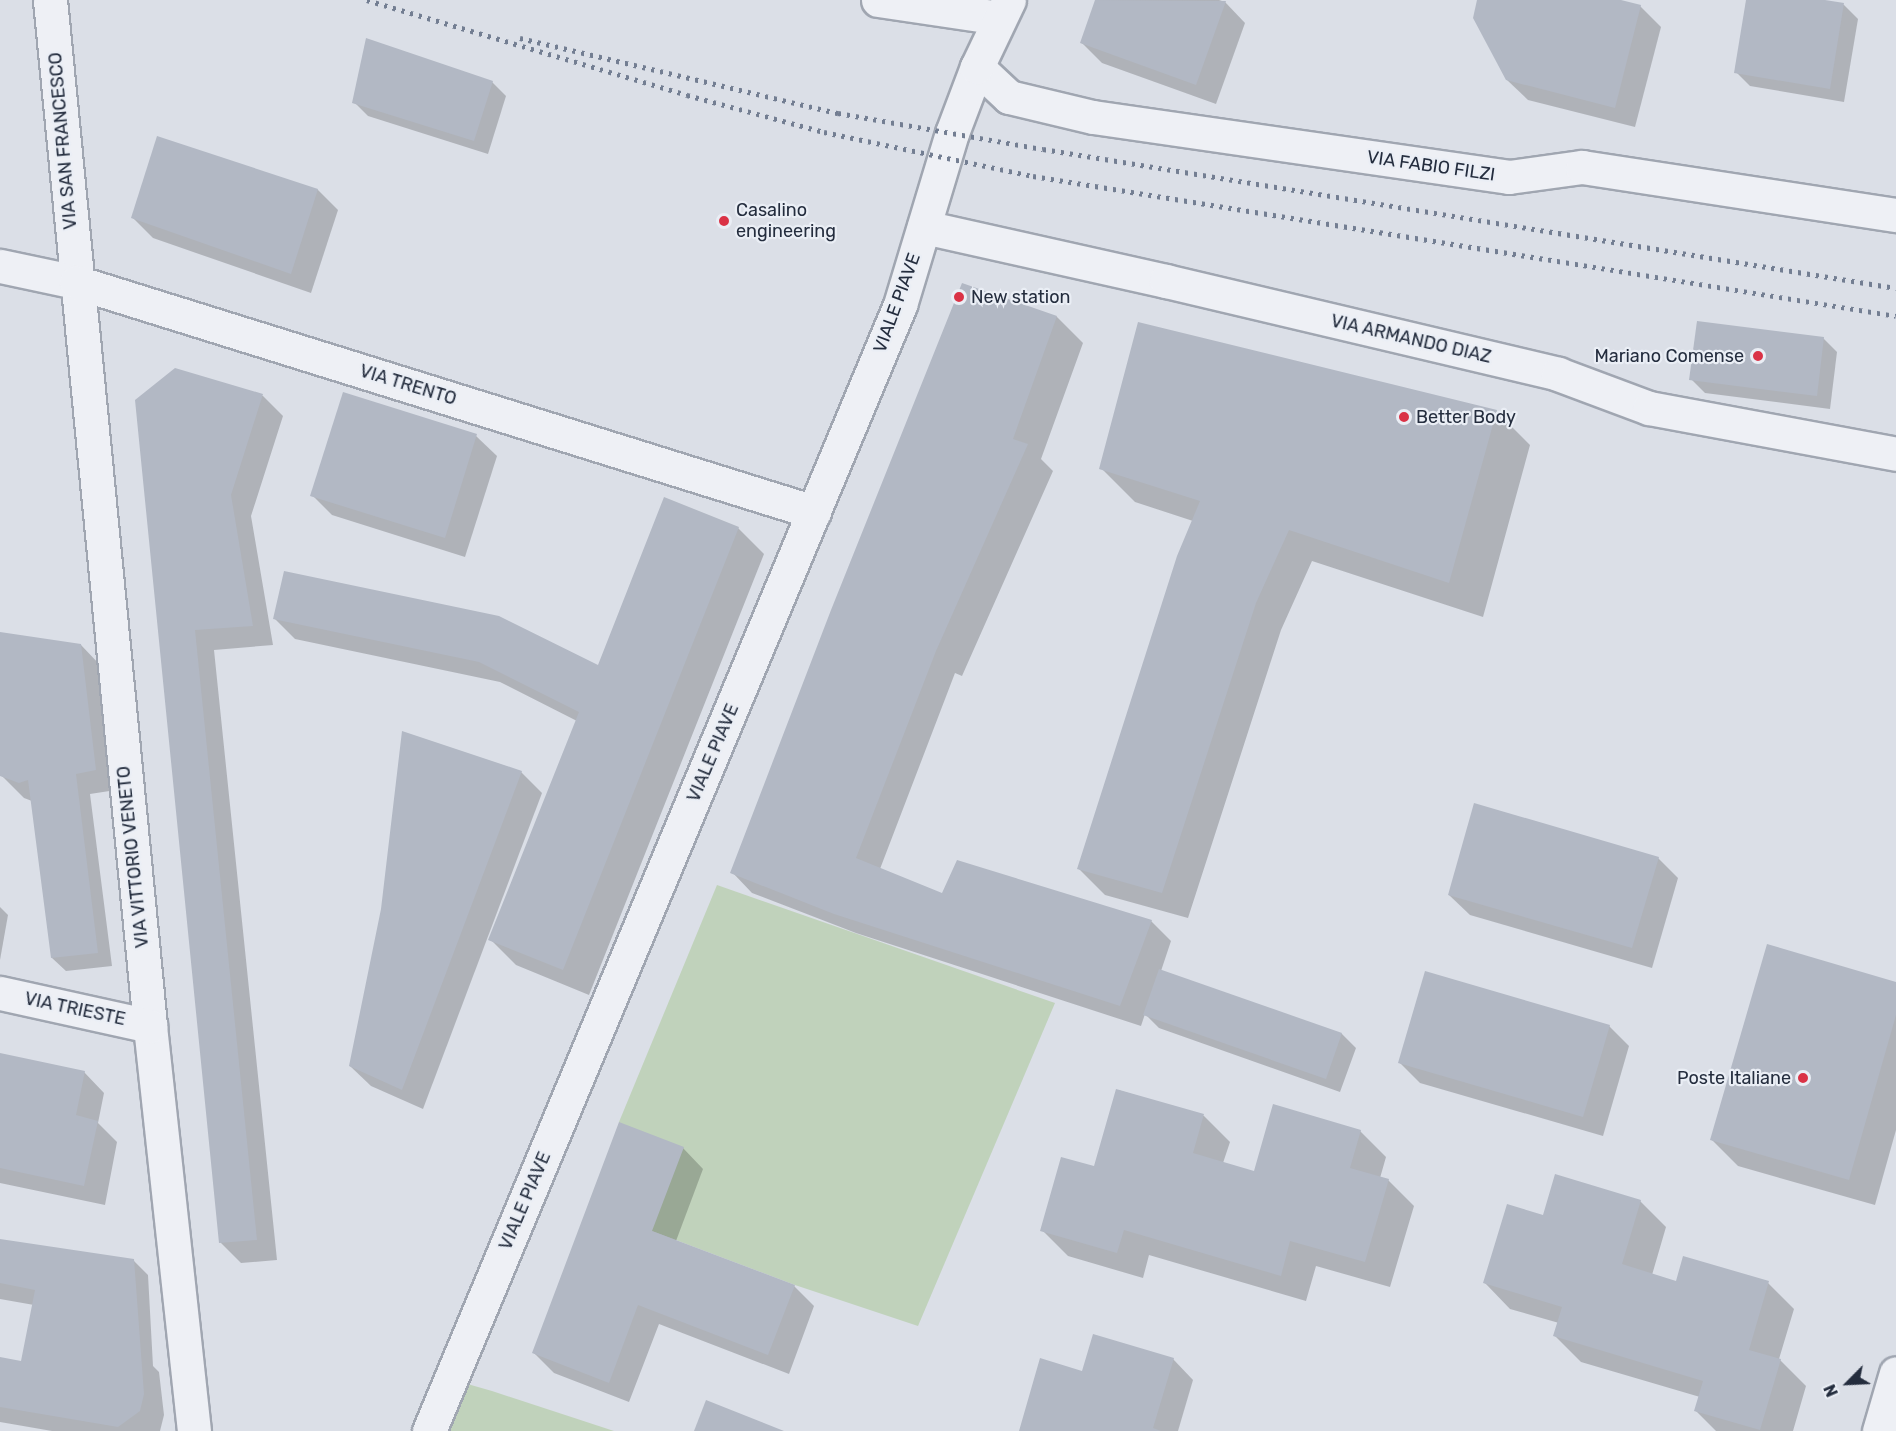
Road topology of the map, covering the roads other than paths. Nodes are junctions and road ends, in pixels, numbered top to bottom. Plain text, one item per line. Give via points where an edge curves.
1 (50, 0) edge
2 (878, 0) edge
3 (1004, 9) edge
4 (977, 67) junction
5 (1896, 215) edge
6 (924, 227) junction
7 (0, 266) edge
8 (76, 282) junction
9 (1896, 454) edge
10 (814, 512) junction
11 (0, 993) edge
12 (150, 1026) junction
13 (1896, 1373) edge
14 (194, 1431) edge
15 (429, 1431) edge
16 (1879, 1431) edge

1 - 8 street, VIA SAN FRANCESCO
2 - 3 street
3 - 4 street, VIALE PIAVE
4 - 5 street, VIA FABIO FILZI via 1009,97 1093,117 1509,177 1582,167
4 - 6 street, VIALE PIAVE
6 - 9 street, VIA ARMANDO DIAZ via 1558,374 1649,408
6 - 10 street, VIALE PIAVE via 900,305
7 - 8 street, VIA TRENTO
8 - 10 street, VIA TRENTO
8 - 12 street, VIA VITTORIO VENETO
10 - 15 street, VIALE PIAVE
11 - 12 street, VIA TRIESTE
12 - 14 street, VIA VITTORIO VENETO
13 - 16 street

